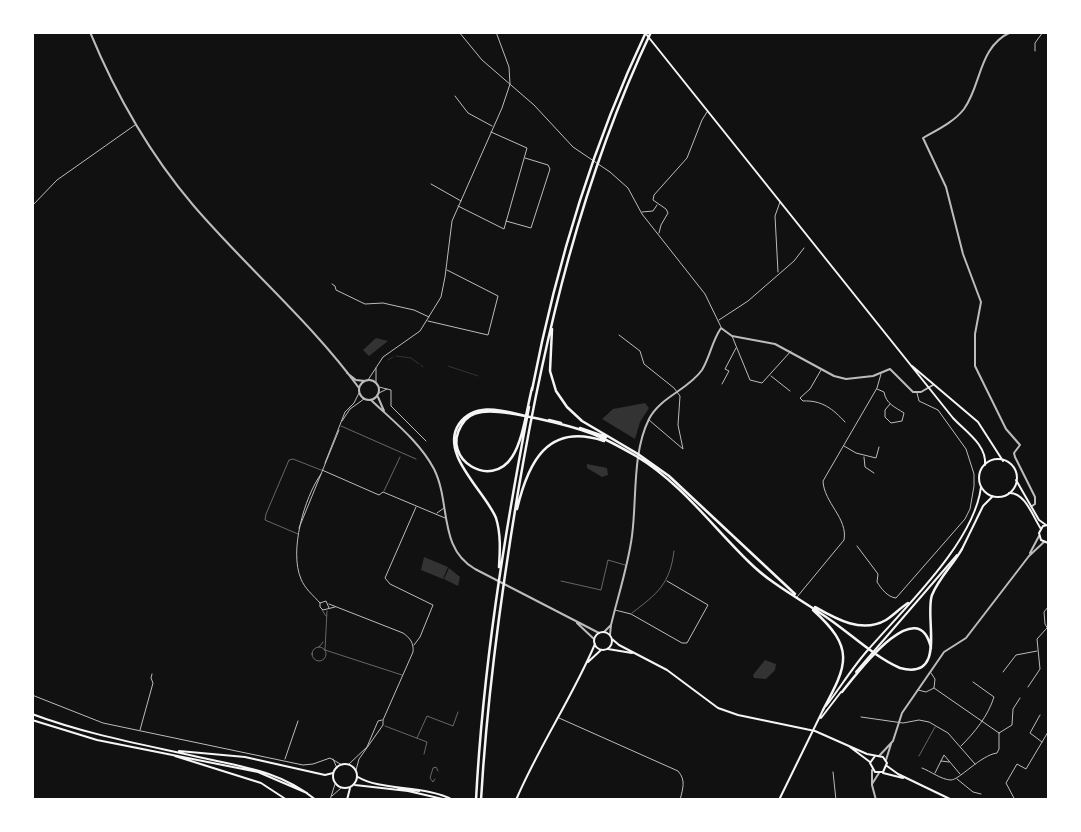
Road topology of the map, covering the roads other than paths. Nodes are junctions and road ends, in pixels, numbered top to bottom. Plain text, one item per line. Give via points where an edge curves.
1 (90, 32) edge
2 (459, 32) edge
3 (496, 32) edge
4 (645, 32) edge
5 (651, 32) edge
6 (1011, 32) edge
7 (1043, 32) edge
8 (1035, 51) dead end
9 (510, 84) junction
10 (455, 96) dead end
11 (708, 112) junction
12 (136, 125) junction
13 (493, 126) junction
14 (491, 132) junction
15 (524, 158) junction
16 (431, 184) dead end
17 (460, 200) junction
18 (780, 202) junction
19 (658, 204) junction
20 (32, 206) edge
21 (458, 206) junction
22 (641, 212) junction
23 (506, 221) junction
24 (659, 233) junction
25 (804, 248) dead end
26 (446, 270) junction
27 (778, 273) junction
28 (332, 284) dead end
29 (554, 312) junction
30 (430, 317) junction
31 (427, 321) junction
32 (719, 321) junction
33 (721, 328) junction
34 (620, 335) dead end
35 (732, 336) junction
36 (736, 347) junction
37 (791, 351) junction
38 (908, 361) junction
39 (376, 368) junction
40 (821, 369) junction
41 (344, 370) junction
42 (880, 372) junction
43 (771, 375) junction
44 (366, 381) junction
45 (376, 383) junction
46 (722, 384) dead end
47 (933, 385) junction
48 (379, 387) junction
49 (928, 387) junction
50 (359, 388) junction
51 (532, 388) junction
52 (877, 388) junction
53 (387, 389) junction
54 (790, 391) dead end
55 (359, 393) junction
56 (678, 393) junction
57 (917, 393) junction
58 (378, 395) junction
59 (364, 399) junction
60 (371, 400) junction
61 (890, 404) junction
62 (387, 415) junction
63 (518, 415) junction
64 (648, 420) junction
65 (342, 422) junction
66 (845, 422) dead end
67 (340, 426) junction
68 (426, 441) dead end
69 (616, 443) junction
70 (843, 446) junction
71 (878, 447) dead end
72 (864, 456) junction
73 (400, 457) dead end
74 (641, 458) junction
75 (416, 459) dead end
76 (1003, 461) junction
77 (985, 465) junction
78 (322, 470) junction
79 (874, 473) dead end
80 (1016, 480) junction
81 (981, 487) junction
82 (383, 492) junction
83 (1009, 493) junction
84 (993, 496) junction
85 (1032, 506) junction
86 (416, 507) junction
87 (445, 507) junction
88 (436, 513) junction
89 (446, 518) junction
90 (1047, 525) edge
91 (512, 530) junction
92 (1041, 530) junction
93 (298, 534) junction
94 (1040, 536) junction
95 (1044, 542) junction
96 (1048, 543) edge
97 (857, 546) dead end
98 (962, 549) junction
99 (674, 551) dead end
100 (1029, 556) junction
101 (626, 565) junction
102 (561, 581) dead end
103 (667, 581) junction
104 (498, 585) junction
105 (797, 597) junction
106 (321, 602) junction
107 (805, 602) junction
108 (908, 603) junction
109 (329, 604) junction
110 (337, 607) junction
111 (1048, 607) edge
112 (328, 608) junction
113 (322, 610) junction
114 (615, 610) junction
115 (631, 614) junction
116 (326, 618) junction
117 (574, 620) junction
118 (610, 625) junction
119 (1048, 628) edge
120 (599, 632) junction
121 (604, 632) junction
122 (610, 635) junction
123 (419, 639) junction
124 (594, 639) junction
125 (612, 639) junction
126 (324, 640) junction
127 (411, 640) junction
128 (595, 644) junction
129 (413, 646) junction
130 (318, 648) junction
131 (608, 649) junction
132 (324, 650) junction
133 (601, 650) junction
134 (1037, 650) junction
135 (932, 651) junction
136 (635, 654) junction
137 (586, 664) junction
138 (930, 672) junction
139 (1002, 672) dead end
140 (152, 674) dead end
141 (403, 676) junction
142 (973, 682) dead end
143 (1028, 687) dead end
144 (934, 688) junction
145 (918, 690) junction
146 (842, 692) junction
147 (32, 695) edge
148 (1020, 698) dead end
149 (823, 710) junction
150 (458, 712) dead end
151 (32, 714) edge
152 (1040, 715) dead end
153 (861, 717) dead end
154 (558, 718) junction
155 (32, 720) edge
156 (383, 720) junction
157 (298, 721) dead end
158 (981, 721) junction
159 (900, 722) junction
160 (384, 725) junction
161 (815, 725) junction
162 (935, 725) junction
163 (140, 730) junction
164 (375, 731) junction
165 (378, 732) junction
166 (1048, 732) edge
167 (999, 733) junction
168 (417, 738) junction
169 (1042, 742) junction
170 (843, 743) junction
171 (891, 743) junction
172 (961, 746) junction
173 (172, 750) junction
174 (168, 754) junction
175 (424, 754) dead end
176 (875, 756) junction
177 (879, 756) junction
178 (918, 756) dead end
179 (332, 759) junction
180 (285, 760) junction
181 (886, 760) junction
182 (940, 761) junction
183 (950, 761) junction
184 (870, 763) junction
185 (342, 764) junction
186 (348, 764) junction
187 (974, 764) junction
188 (887, 766) junction
189 (336, 768) junction
190 (922, 768) dead end
191 (356, 770) junction
192 (872, 770) junction
193 (438, 771) dead end
194 (833, 772) dead end
195 (333, 773) junction
196 (880, 773) junction
197 (935, 774) junction
198 (960, 775) junction
199 (358, 777) junction
200 (435, 779) dead end
201 (957, 779) junction
202 (911, 781) junction
203 (335, 784) junction
204 (872, 784) junction
205 (355, 785) junction
206 (341, 788) junction
207 (350, 788) junction
208 (398, 790) junction
209 (420, 790) junction
210 (309, 794) junction
211 (981, 794) dead end
212 (330, 798) edge
213 (287, 800) edge
214 (316, 800) edge
215 (347, 800) edge
216 (447, 800) edge
217 (453, 800) edge
218 (476, 800) edge
219 (481, 800) edge
220 (516, 800) edge
221 (680, 800) edge
222 (779, 800) edge
223 (836, 800) edge
224 (876, 800) edge
225 (952, 800) edge
226 (1015, 800) edge

1 - 12 street via 106,70
2 - 9 street via 482,60
3 - 9 street via 509,68
4 - 11 main road
4 - 51 highway via 611,111 583,190 556,282
5 - 29 highway via 596,167
6 - 85 street via 1000,38 985,56 970,99 958,116 923,138 946,186 963,254 981,302 974,334 975,366 1005,427 1020,445 1014,453 1035,497
7 - 8 street via 1035,43
9 - 13 street
9 - 22 street via 562,137 628,188
10 - 13 street via 468,113
11 - 18 main road
11 - 19 street via 687,158 654,195 653,200
12 - 20 street via 57,180
12 - 41 street via 195,206
13 - 14 street
14 - 15 street via 525,147
14 - 17 street
15 - 23 street
15 - 23 street via 548,165 550,169 531,228
16 - 17 street
17 - 21 street
18 - 27 street via 775,216
18 - 38 main road
19 - 22 street via 653,211
19 - 24 street via 668,213
21 - 23 street via 504,229
21 - 26 street via 449,234
22 - 24 street
24 - 32 street via 705,294
25 - 27 street
26 - 30 street via 441,297
26 - 31 street via 497,294 488,336
27 - 32 street via 748,301
28 - 30 street via 354,300 371,305 383,303
29 - 69 highway via 549,363 556,391 577,418
29 - 91 highway
30 - 31 street
31 - 39 street via 416,336 383,357
32 - 33 street
33 - 35 street
33 - 56 street via 701,370
34 - 56 street via 640,351 644,364
35 - 36 street
35 - 37 street via 763,340
36 - 43 street via 750,380 762,383
36 - 46 street via 725,369 729,371
37 - 40 street
37 - 43 street
38 - 47 main road
38 - 49 main road
39 - 44 street
39 - 45 street
40 - 42 street via 846,379
40 - 66 street via 800,398 820,402
41 - 44 street via 356,380
41 - 50 street
42 - 52 street
42 - 57 street via 890,369
43 - 54 street
44 - 45 street
44 - 50 street
45 - 48 street
47 - 49 street
47 - 76 main road via 978,422
48 - 53 street
48 - 58 street
49 - 57 street
49 - 77 main road via 981,446 986,455
50 - 55 street
51 - 63 highway via 518,443 510,460 502,468 487,472 472,468 463,461 456,442 460,427 467,418 487,411
51 - 104 highway
52 - 61 street via 884,392
52 - 70 street
53 - 58 street
53 - 68 street via 392,392 390,406
55 - 59 street
55 - 65 street
56 - 64 street via 655,410
56 - 64 street via 681,398 678,425 683,449
57 - 97 street via 919,401 938,410 966,448 974,474 970,509 956,530 896,598 881,588 877,582 878,574
58 - 60 street
58 - 62 street
59 - 60 street
59 - 65 street via 350,409
60 - 62 street
61 - 61 street via 885,410 885,417 891,423 902,421 904,413
62 - 87 street via 431,463
63 - 69 highway via 579,428
63 - 104 highway via 490,409 474,411 461,421 454,438 457,457 489,504 498,525
64 - 101 street via 641,444
65 - 67 street
67 - 75 lane
67 - 78 street
69 - 74 highway
69 - 91 highway via 578,437 561,440 546,448 526,476
70 - 72 street
70 - 105 street via 823,482 826,498 846,533 844,540
71 - 72 street via 876,458
72 - 79 street via 865,467
73 - 82 lane
74 - 105 highway via 669,476
74 - 105 highway via 684,495 767,579
76 - 77 main road
76 - 80 main road via 1014,468
77 - 81 main road via 979,475
78 - 82 street via 379,495
78 - 93 street
78 - 93 lane via 289,460 266,514 265,520 269,523
80 - 83 main road
80 - 85 main road
81 - 84 main road
81 - 108 main road via 979,501 964,533 950,555
82 - 86 street
83 - 84 main road
83 - 92 main road via 1023,499
84 - 98 main road via 983,506
85 - 90 main road via 1039,520
86 - 88 street
86 - 123 street via 385,578 390,584 433,605
87 - 88 street
87 - 89 street
88 - 89 street
89 - 117 street via 450,539 461,559
90 - 92 main road
91 - 219 highway via 494,656
92 - 94 main road
93 - 106 street via 295,552 299,574 305,587
94 - 95 main road
94 - 100 street
95 - 96 main road
95 - 100 street
98 - 135 highway via 932,596 929,611
98 - 146 main road
99 - 103 lane
100 - 138 street via 969,635 945,650
101 - 102 lane via 608,560 601,590
101 - 114 street
103 - 115 lane
103 - 115 street via 708,605 690,641 682,643
104 - 218 highway
105 - 107 highway
106 - 109 street
106 - 113 street
107 - 108 highway via 841,621 862,626 881,622
107 - 135 highway via 897,667 912,670 925,664
107 - 149 highway via 834,630 844,652 840,676
108 - 149 main road
109 - 110 street
109 - 112 street
110 - 112 street
110 - 127 street via 403,633
111 - 119 street via 1044,612
112 - 113 street
112 - 116 lane
113 - 116 lane
114 - 115 street
114 - 118 street
116 - 126 lane
117 - 120 street
117 - 124 street
118 - 121 street
118 - 122 street
119 - 134 street via 1036,639
120 - 121 main road
120 - 124 main road
121 - 122 main road
122 - 125 main road
123 - 127 street
123 - 129 street
124 - 128 main road
125 - 131 main road
125 - 136 main road
126 - 130 lane
126 - 132 lane
127 - 129 street
128 - 133 main road
128 - 137 main road
129 - 141 street
130 - 132 lane
130 - 132 lane via 312,654 317,661 324,659
131 - 133 main road
131 - 136 main road
132 - 141 lane
133 - 137 main road
134 - 139 street via 1016,655
134 - 143 street via 1040,669
135 - 146 highway via 927,637 916,630 902,631 888,640
136 - 170 main road via 666,670 718,708 815,731
137 - 154 main road
138 - 144 street via 935,679
138 - 145 street
140 - 163 street via 153,683
141 - 156 street
142 - 158 street via 994,697
144 - 145 street via 926,692
144 - 158 street
145 - 159 street
146 - 161 main road
147 - 163 street via 95,720
148 - 167 street via 1013,709 1012,725
149 - 161 main road
150 - 168 lane via 453,726 427,716
151 - 173 main road via 90,733
152 - 169 street via 1030,734
153 - 159 street
154 - 220 main road via 532,762
154 - 221 street via 678,770 684,784
155 - 174 main road via 82,736
156 - 160 street
156 - 164 street via 378,721
157 - 180 street
158 - 167 street
158 - 172 street
159 - 162 street via 924,721
159 - 171 street
160 - 165 street
160 - 168 lane
161 - 222 main road
162 - 172 street
162 - 178 lane
163 - 180 street
164 - 165 street
164 - 186 street via 367,747
165 - 191 street via 359,759
166 - 169 street
167 - 187 street via 997,753 987,755
168 - 175 lane via 427,742
169 - 226 street via 1026,769 1017,764 1006,783
170 - 176 main road
170 - 184 main road
171 - 177 street
171 - 181 street
172 - 187 street
173 - 195 main road via 246,757 325,775
173 - 210 main road via 264,770
174 - 210 main road via 263,773
174 - 213 main road via 261,783
176 - 177 main road
176 - 184 main road
177 - 181 main road
179 - 180 street via 310,765
179 - 185 street
179 - 189 street
181 - 188 main road
182 - 183 street
182 - 183 street via 944,755
182 - 197 street
183 - 198 street
184 - 192 main road
185 - 186 main road
185 - 189 main road
186 - 191 main road
187 - 198 street
188 - 196 main road
188 - 202 main road
189 - 195 main road
190 - 197 street
191 - 199 main road
192 - 196 main road
192 - 204 street
193 - 200 lane via 433,768 430,778 433,782
194 - 223 street
195 - 203 main road
196 - 202 main road
196 - 204 street
197 - 201 street via 949,780
198 - 201 street
199 - 205 main road
199 - 209 main road via 373,783
201 - 211 street via 973,792
202 - 225 main road
203 - 206 main road
203 - 212 street
204 - 224 street
205 - 207 main road
205 - 208 main road
206 - 207 main road
206 - 212 street
207 - 215 main road
208 - 209 main road
208 - 216 main road
209 - 217 main road
210 - 214 main road

